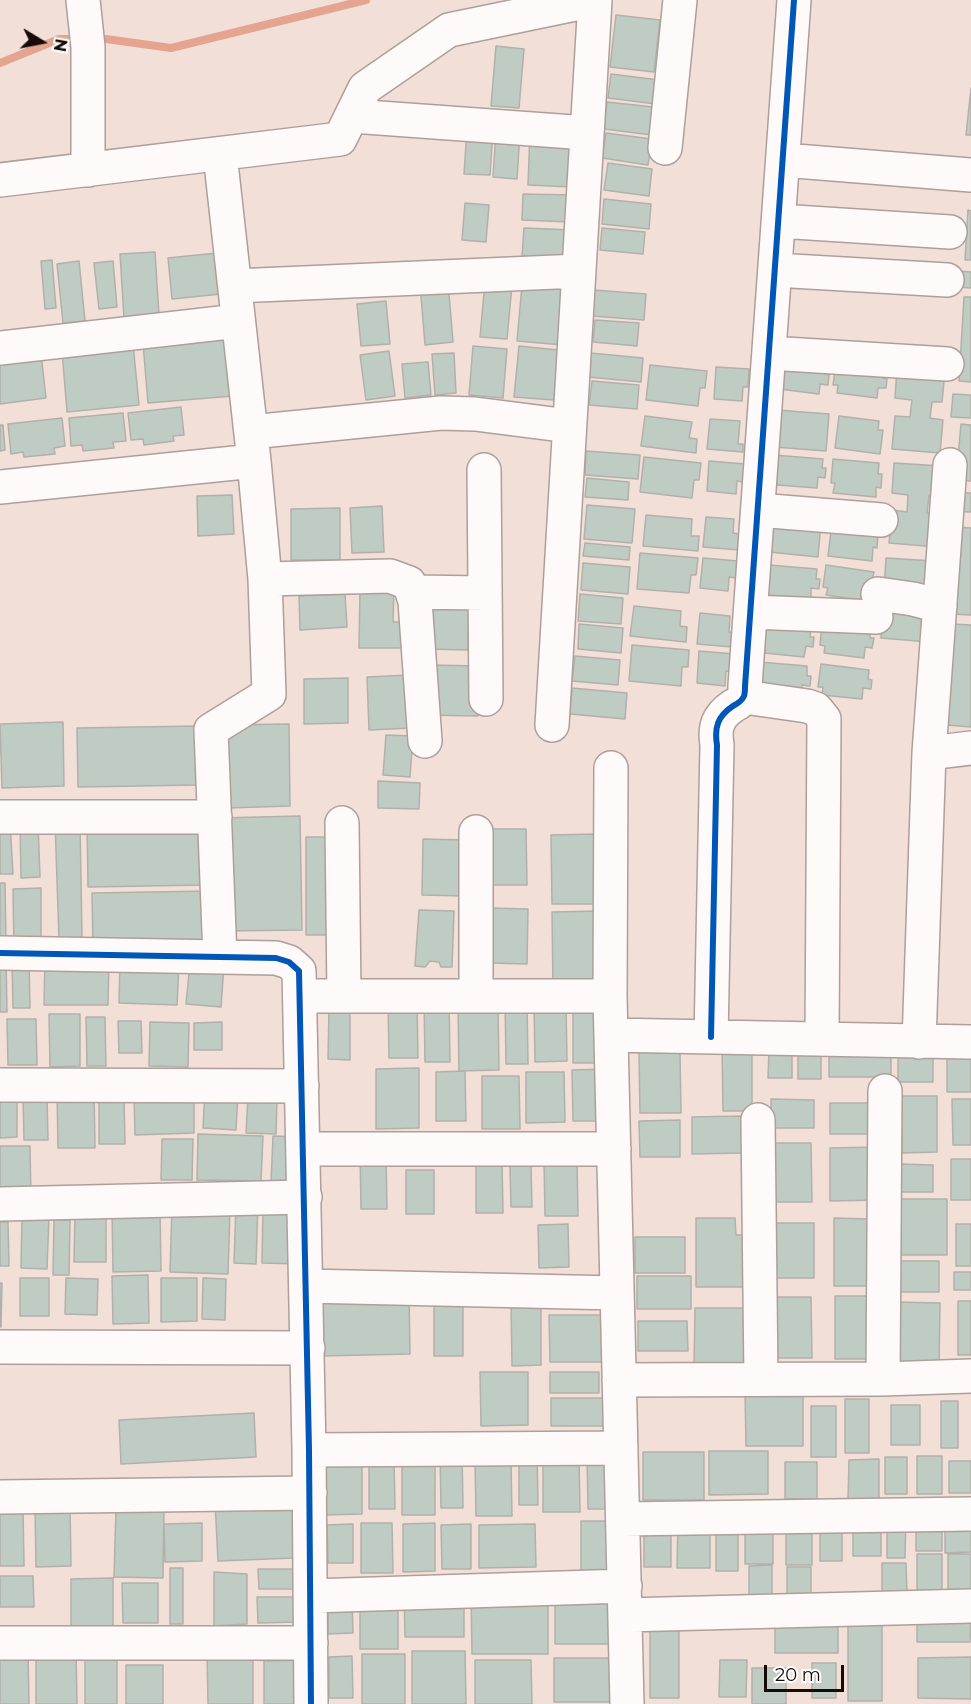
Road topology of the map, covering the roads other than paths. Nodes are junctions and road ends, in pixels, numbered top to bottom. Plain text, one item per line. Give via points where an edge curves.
1 (83, 0) edge
2 (594, 0) edge
3 (680, 0) edge
4 (794, 0) edge
5 (352, 116) junction
6 (587, 133) junction
7 (665, 148) dead end
8 (220, 154) junction
9 (783, 159) junction
10 (88, 170) junction
11 (971, 175) edge
12 (0, 180) edge
13 (779, 221) junction
14 (950, 232) dead end
15 (775, 270) junction
16 (579, 271) junction
17 (947, 280) dead end
18 (235, 286) junction
19 (238, 321) junction
20 (0, 348) edge
21 (769, 353) junction
22 (947, 364) dead end
23 (569, 426) junction
24 (252, 447) junction
25 (950, 465) dead end
26 (484, 470) dead end
27 (0, 487) edge
28 (959, 504) edge
29 (758, 510) junction
30 (881, 520) dead end
31 (265, 579) junction
32 (412, 592) junction
33 (485, 593) junction
34 (940, 606) junction
35 (751, 612) junction
36 (744, 697) junction
37 (486, 699) dead end
38 (552, 725) dead end
39 (425, 741) dead end
40 (971, 748) edge
41 (928, 753) junction
42 (611, 768) dead end
43 (0, 817) edge
44 (215, 817) junction
45 (342, 823) dead end
46 (476, 832) dead end
47 (0, 953) edge
48 (220, 957) junction
49 (300, 996) junction
50 (344, 996) junction
51 (476, 996) junction
52 (610, 996) junction
53 (611, 1035) junction
54 (711, 1037) junction
55 (822, 1039) junction
56 (919, 1042) junction
57 (971, 1042) edge
58 (0, 1085) edge
59 (303, 1086) junction
60 (885, 1091) dead end
61 (758, 1120) dead end
62 (304, 1149) junction
63 (614, 1149) junction
64 (305, 1197) junction
65 (0, 1204) edge
66 (306, 1286) junction
67 (617, 1293) junction
68 (0, 1347) edge
69 (308, 1348) junction
70 (971, 1376) edge
71 (760, 1379) junction
72 (884, 1379) junction
73 (619, 1380) junction
74 (621, 1448) junction
75 (309, 1450) junction
76 (310, 1493) junction
77 (0, 1497) edge
78 (971, 1514) edge
79 (623, 1519) junction
80 (311, 1596) junction
81 (625, 1601) junction
82 (971, 1606) edge
83 (0, 1643) edge
84 (311, 1643) junction
85 (312, 1704) edge
86 (627, 1704) edge

1 - 10 street via 88,47
2 - 5 street via 449,30 365,88
2 - 6 street
3 - 7 street
4 - 9 street
5 - 6 street
5 - 8 street via 340,139
6 - 16 street
8 - 10 street
8 - 18 street
9 - 11 street
9 - 13 street
10 - 12 street
13 - 14 street
13 - 15 street
15 - 17 street
15 - 21 street
16 - 18 street
16 - 23 street
18 - 19 street
19 - 20 street
19 - 24 street
21 - 22 street
21 - 29 street
23 - 24 street via 441,413
23 - 38 street
24 - 27 street
24 - 31 street
25 - 28 street
26 - 33 street
28 - 34 street
29 - 30 street
29 - 35 street
31 - 32 street via 390,576 409,583
31 - 44 street via 269,694 211,730
32 - 33 street
32 - 39 street
33 - 37 street
34 - 35 street via 913,599 877,605
34 - 41 street
35 - 36 street
36 - 54 street via 717,721 715,734
36 - 55 street via 807,706 824,719
40 - 41 street
41 - 56 street
42 - 52 street
43 - 44 street
44 - 48 street
45 - 50 street
46 - 51 street
47 - 48 street
48 - 49 street via 276,958 289,962 299,971
49 - 50 street
49 - 59 street
50 - 51 street
51 - 52 street
52 - 53 street
53 - 54 street
53 - 63 street
54 - 55 street
55 - 56 street
56 - 57 street
58 - 59 street
59 - 62 street
60 - 72 street
61 - 71 street
62 - 63 street
62 - 64 street
63 - 67 street
64 - 65 street
64 - 66 street
66 - 67 street
66 - 69 street
67 - 73 street
68 - 69 street
69 - 75 street
70 - 72 street
71 - 72 street
71 - 73 street
73 - 74 street
74 - 75 street
74 - 79 street
75 - 76 street
76 - 77 street
76 - 80 street
78 - 79 street
79 - 81 street
80 - 81 street
80 - 84 street
81 - 82 street
81 - 86 street
83 - 84 street
84 - 85 street

